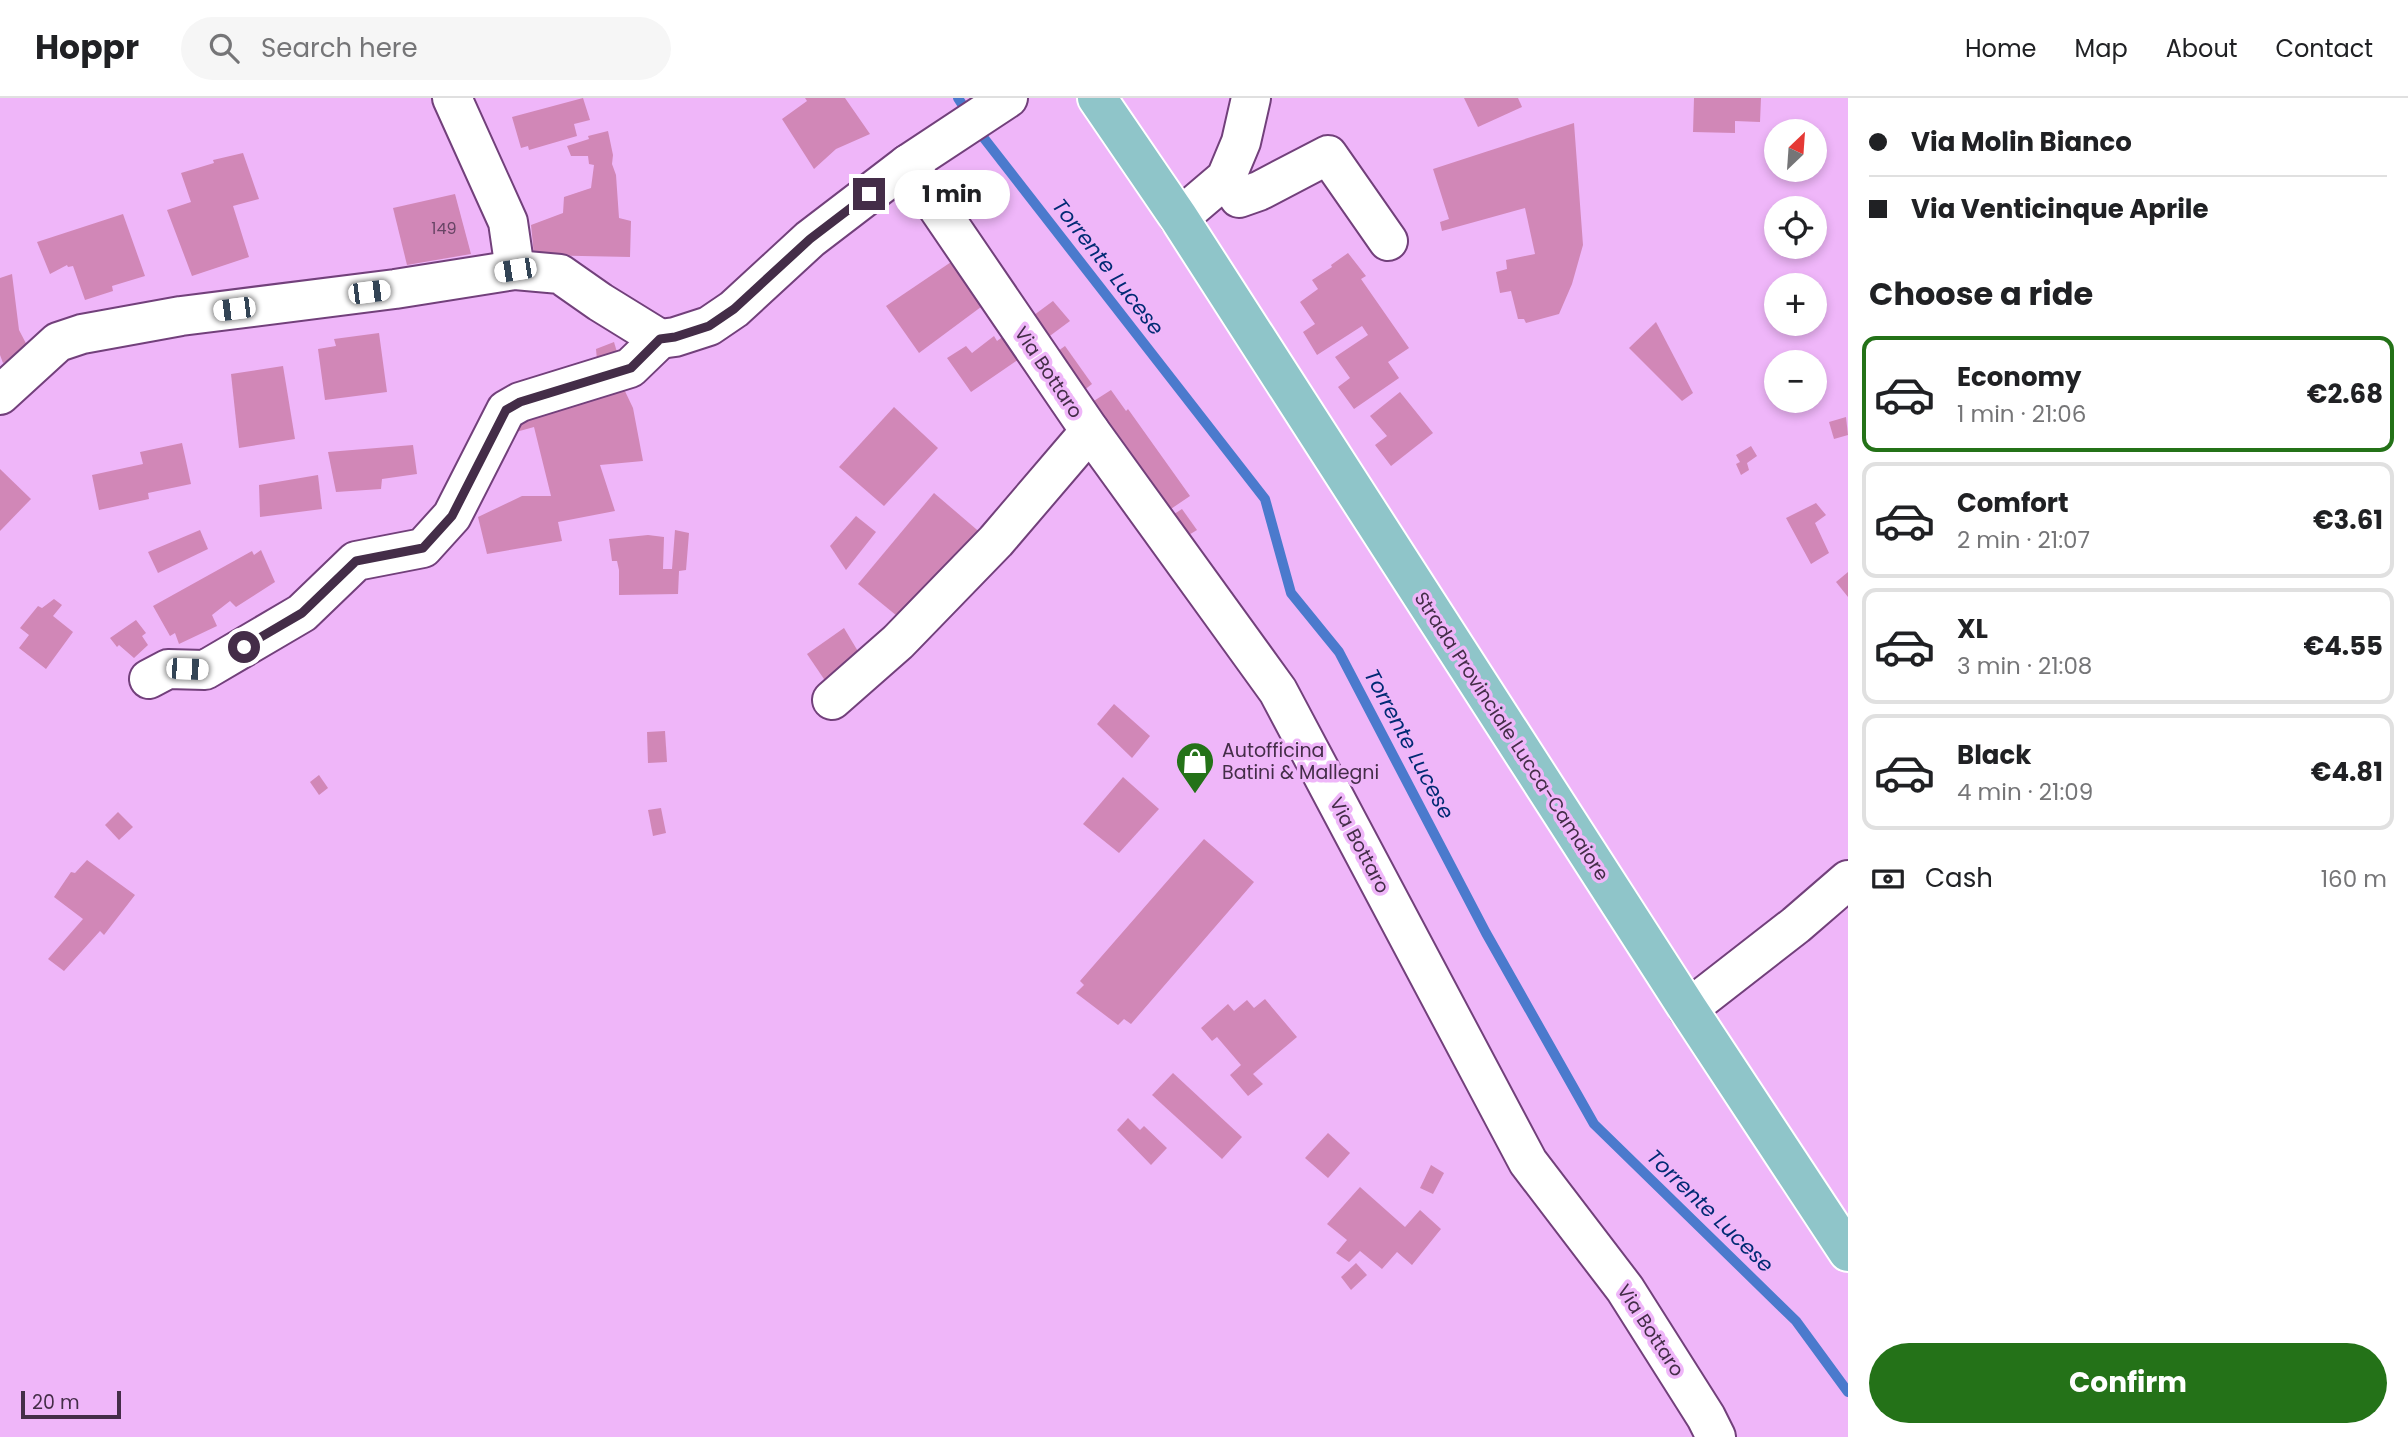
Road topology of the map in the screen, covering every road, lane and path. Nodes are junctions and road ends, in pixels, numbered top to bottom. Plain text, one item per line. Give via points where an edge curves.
1 (452, 98) edge
2 (1097, 98) edge
3 (1251, 98) edge
4 (1003, 101) edge
5 (916, 159) junction
6 (1226, 178) junction
7 (1179, 218) junction
8 (1388, 241) dead end
9 (515, 270) junction
10 (660, 339) junction
11 (0, 396) edge
12 (1090, 431) junction
13 (149, 679) dead end
14 (832, 700) dead end
15 (1848, 880) edge
16 (1688, 1009) junction
17 (1848, 1252) edge
18 (1716, 1437) edge

1 - 9 street via 509,222
2 - 7 main road, Strada Provinciale Lucca-Camaiore
3 - 6 street via 1241,142
4 - 5 street
5 - 10 street via 810,239 734,309 709,326
5 - 12 street, Via Bottaro
6 - 7 street
6 - 8 street via 1239,198 1328,155
7 - 16 main road, Strada Provinciale Lucca-Camaiore
9 - 10 street via 559,274
9 - 11 street via 82,334 58,342
10 - 13 street via 631,368 506,410 452,516 423,548 356,561 302,613 205,670 168,669
12 - 14 street via 996,541 898,642
12 - 18 street, Via Bottaro via 1278,691 1528,1161 1625,1289
15 - 16 street
16 - 17 main road, Strada Provinciale Lucca-Camaiore

